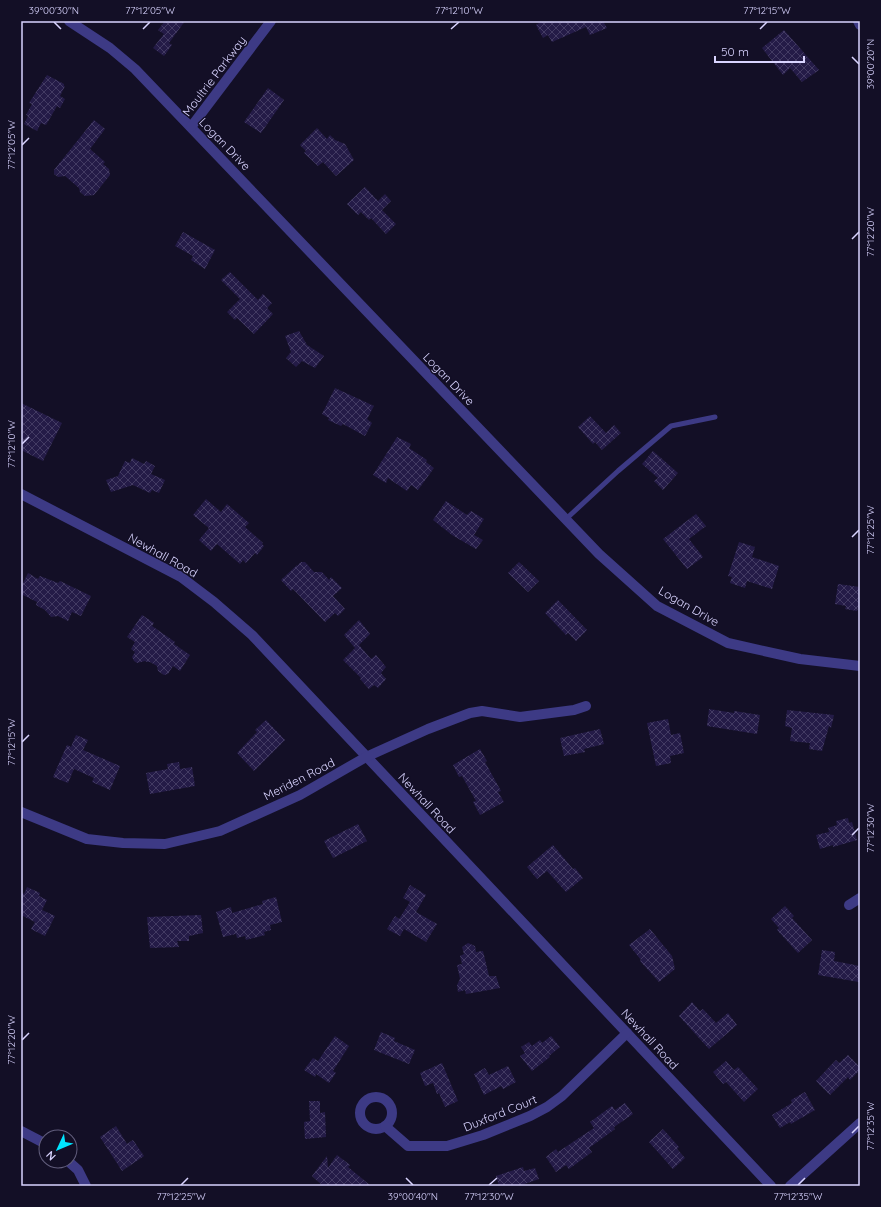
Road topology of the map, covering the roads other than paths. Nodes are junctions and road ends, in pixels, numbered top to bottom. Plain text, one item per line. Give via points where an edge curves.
1 (69, 21) edge
2 (271, 21) edge
3 (858, 21) edge
4 (860, 25) edge
5 (191, 127) junction
6 (715, 417) dead end
7 (21, 494) edge
8 (566, 519) junction
9 (860, 666) edge
10 (586, 706) dead end
11 (366, 757) junction
12 (21, 812) edge
13 (860, 898) edge
14 (849, 905) dead end
15 (626, 1033) junction
16 (860, 1124) edge
17 (385, 1126) dead end
18 (21, 1131) edge
19 (38, 1140) edge
20 (77, 1169) edge
21 (86, 1186) edge
22 (771, 1186) edge
23 (790, 1186) edge

1 - 5 street, Logan Drive via 110,48 135,69
2 - 5 street, Moultrie Parkway
3 - 4 street
5 - 8 street, Logan Drive
6 - 8 lane via 671,426
7 - 11 street, Newhall Road via 181,577 214,602 252,636
8 - 9 street, Logan Drive via 599,554 657,606 728,643 800,659
10 - 11 street, Meriden Road via 520,717 482,711 470,713
11 - 12 street, Meriden Road via 300,795 220,831 165,844 87,839
11 - 15 street, Newhall Road
13 - 14 street
15 - 17 street, Duxford Court via 562,1096 547,1107 484,1136 447,1146 408,1146
15 - 22 street, Newhall Road
16 - 23 street
18 - 19 street
20 - 21 street

